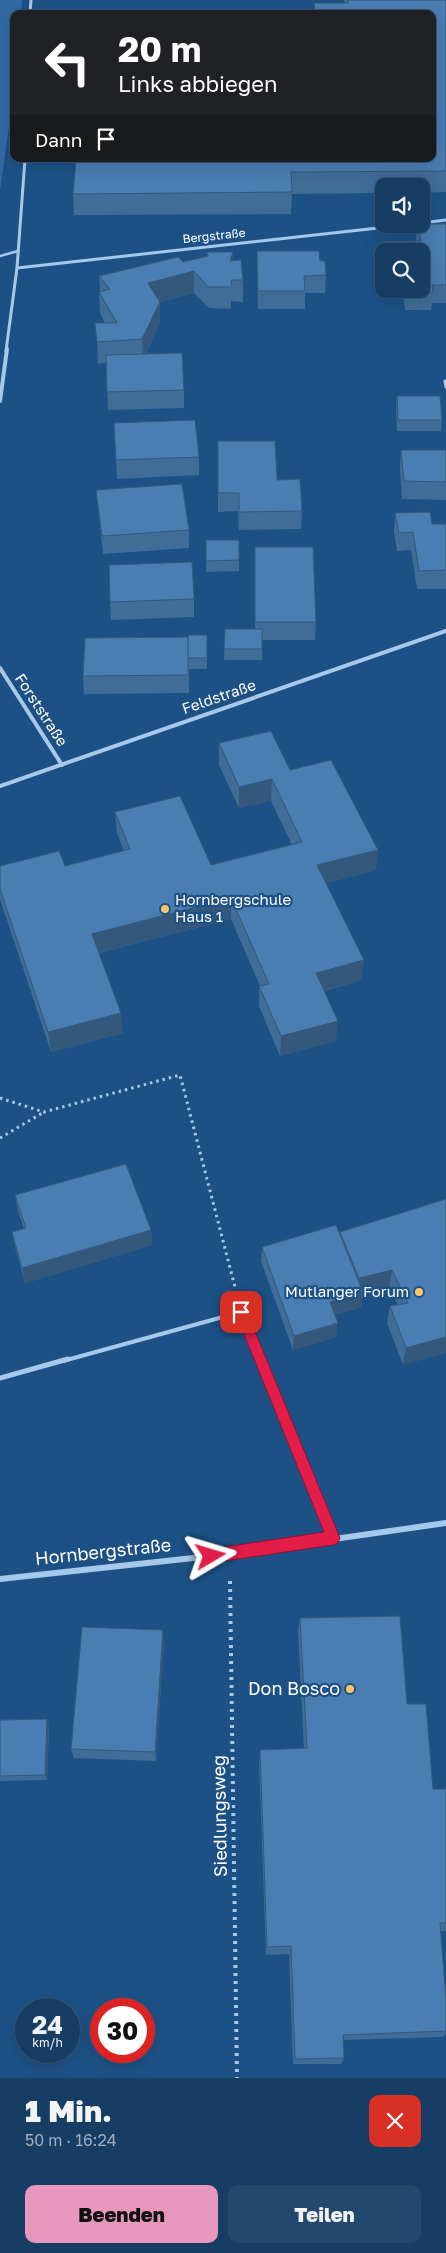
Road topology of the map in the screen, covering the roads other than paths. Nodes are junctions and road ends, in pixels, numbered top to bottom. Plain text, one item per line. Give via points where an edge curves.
1 (24, 162) edge
2 (446, 220) edge
3 (430, 222) edge
4 (375, 228) edge
5 (18, 251) junction
6 (0, 256) edge
7 (17, 268) junction
8 (445, 381) edge
9 (446, 387) edge
10 (0, 401) edge
11 (446, 631) edge
12 (0, 668) edge
13 (62, 765) junction
14 (0, 786) edge
15 (0, 1378) edge
16 (446, 1523) edge
17 (333, 1538) junction
18 (0, 1578) edge

1 - 5 street
2 - 3 street
4 - 7 street, Bergstraße
5 - 6 lane
5 - 7 street
7 - 10 street
8 - 9 lane
11 - 13 street, Feldstraße
12 - 13 street, Forststraße
13 - 14 street, Feldstraße
15 - 17 lane via 241,1312
16 - 17 street, Hornbergstraße
17 - 18 street, Hornbergstraße via 230,1554

